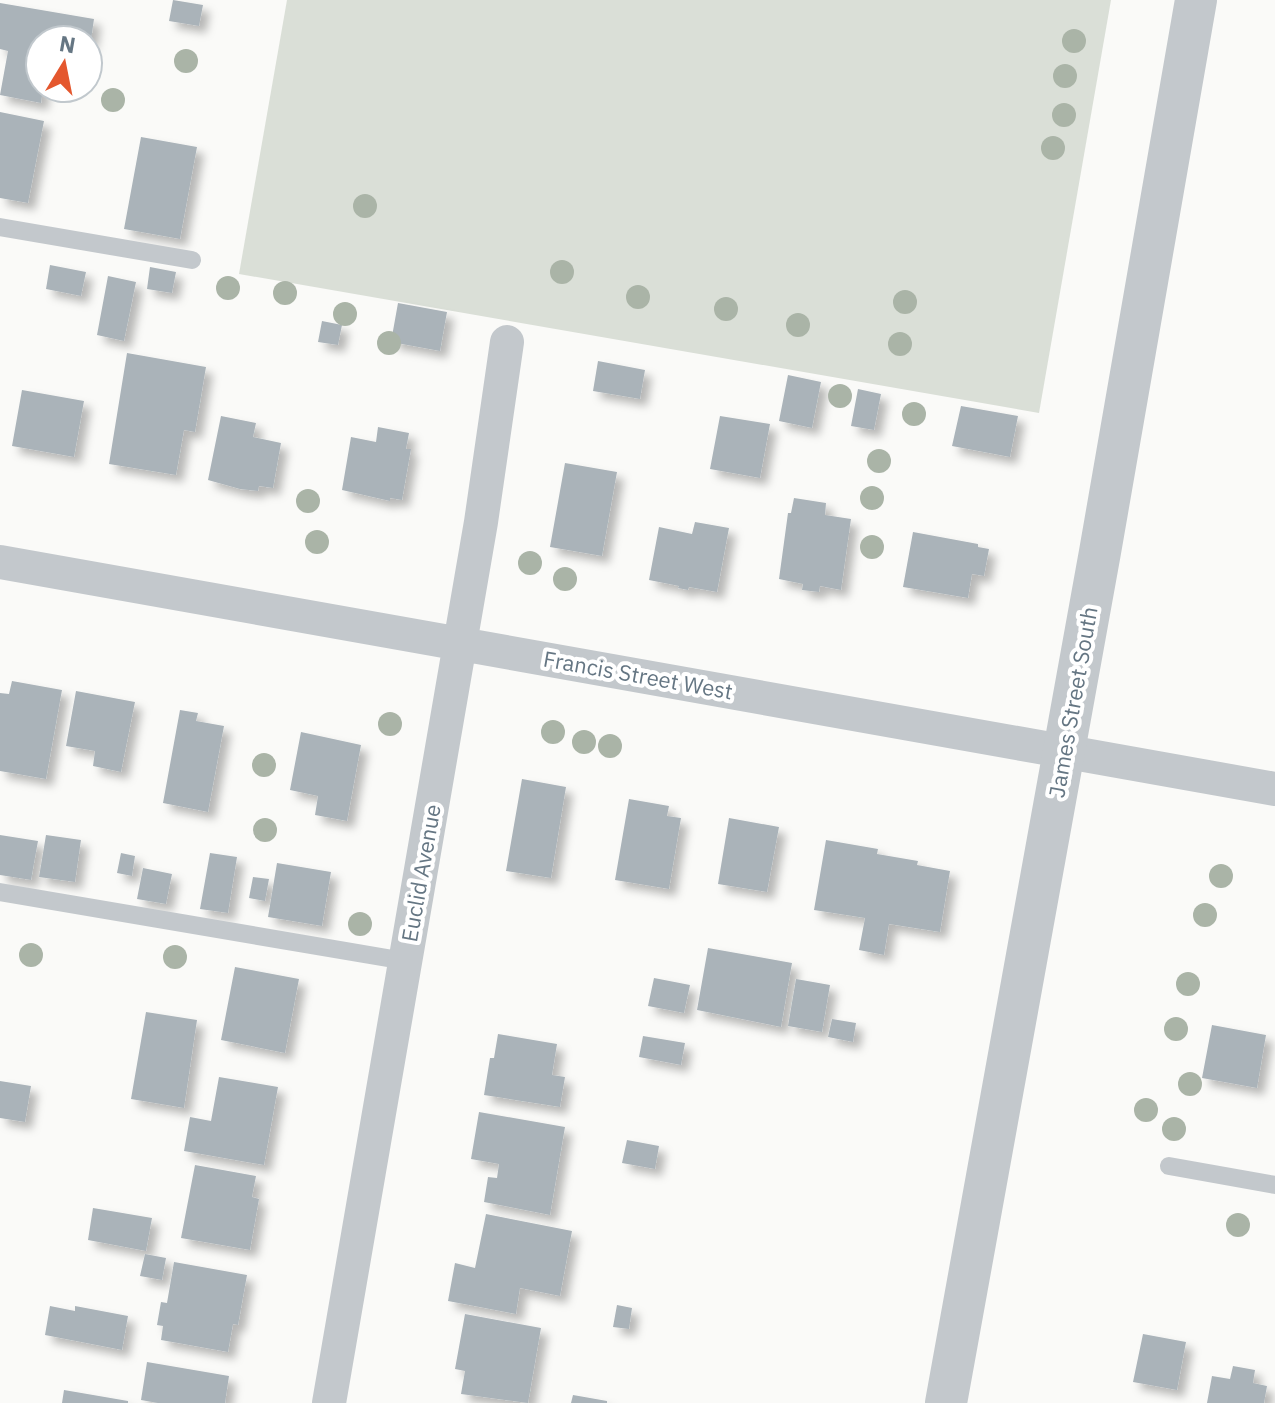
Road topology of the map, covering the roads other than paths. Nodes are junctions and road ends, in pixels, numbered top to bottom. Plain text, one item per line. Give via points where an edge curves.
1 (1196, 0) edge
2 (0, 227) edge
3 (192, 260) dead end
4 (507, 342) dead end
5 (0, 562) edge
6 (460, 644) junction
7 (1064, 750) junction
8 (1275, 789) edge
9 (0, 892) edge
10 (405, 961) junction
11 (1169, 1166) dead end
12 (1275, 1185) edge
13 (329, 1403) edge
14 (946, 1403) edge

1 - 7 street, James Street South
2 - 3 lane
4 - 6 street, Euclid Avenue
5 - 6 street, Francis Street West
6 - 7 street, Francis Street West
6 - 10 street, Euclid Avenue
7 - 8 street, Francis Street West
7 - 14 street, James Street South
9 - 10 lane
10 - 13 street, Euclid Avenue
11 - 12 lane

